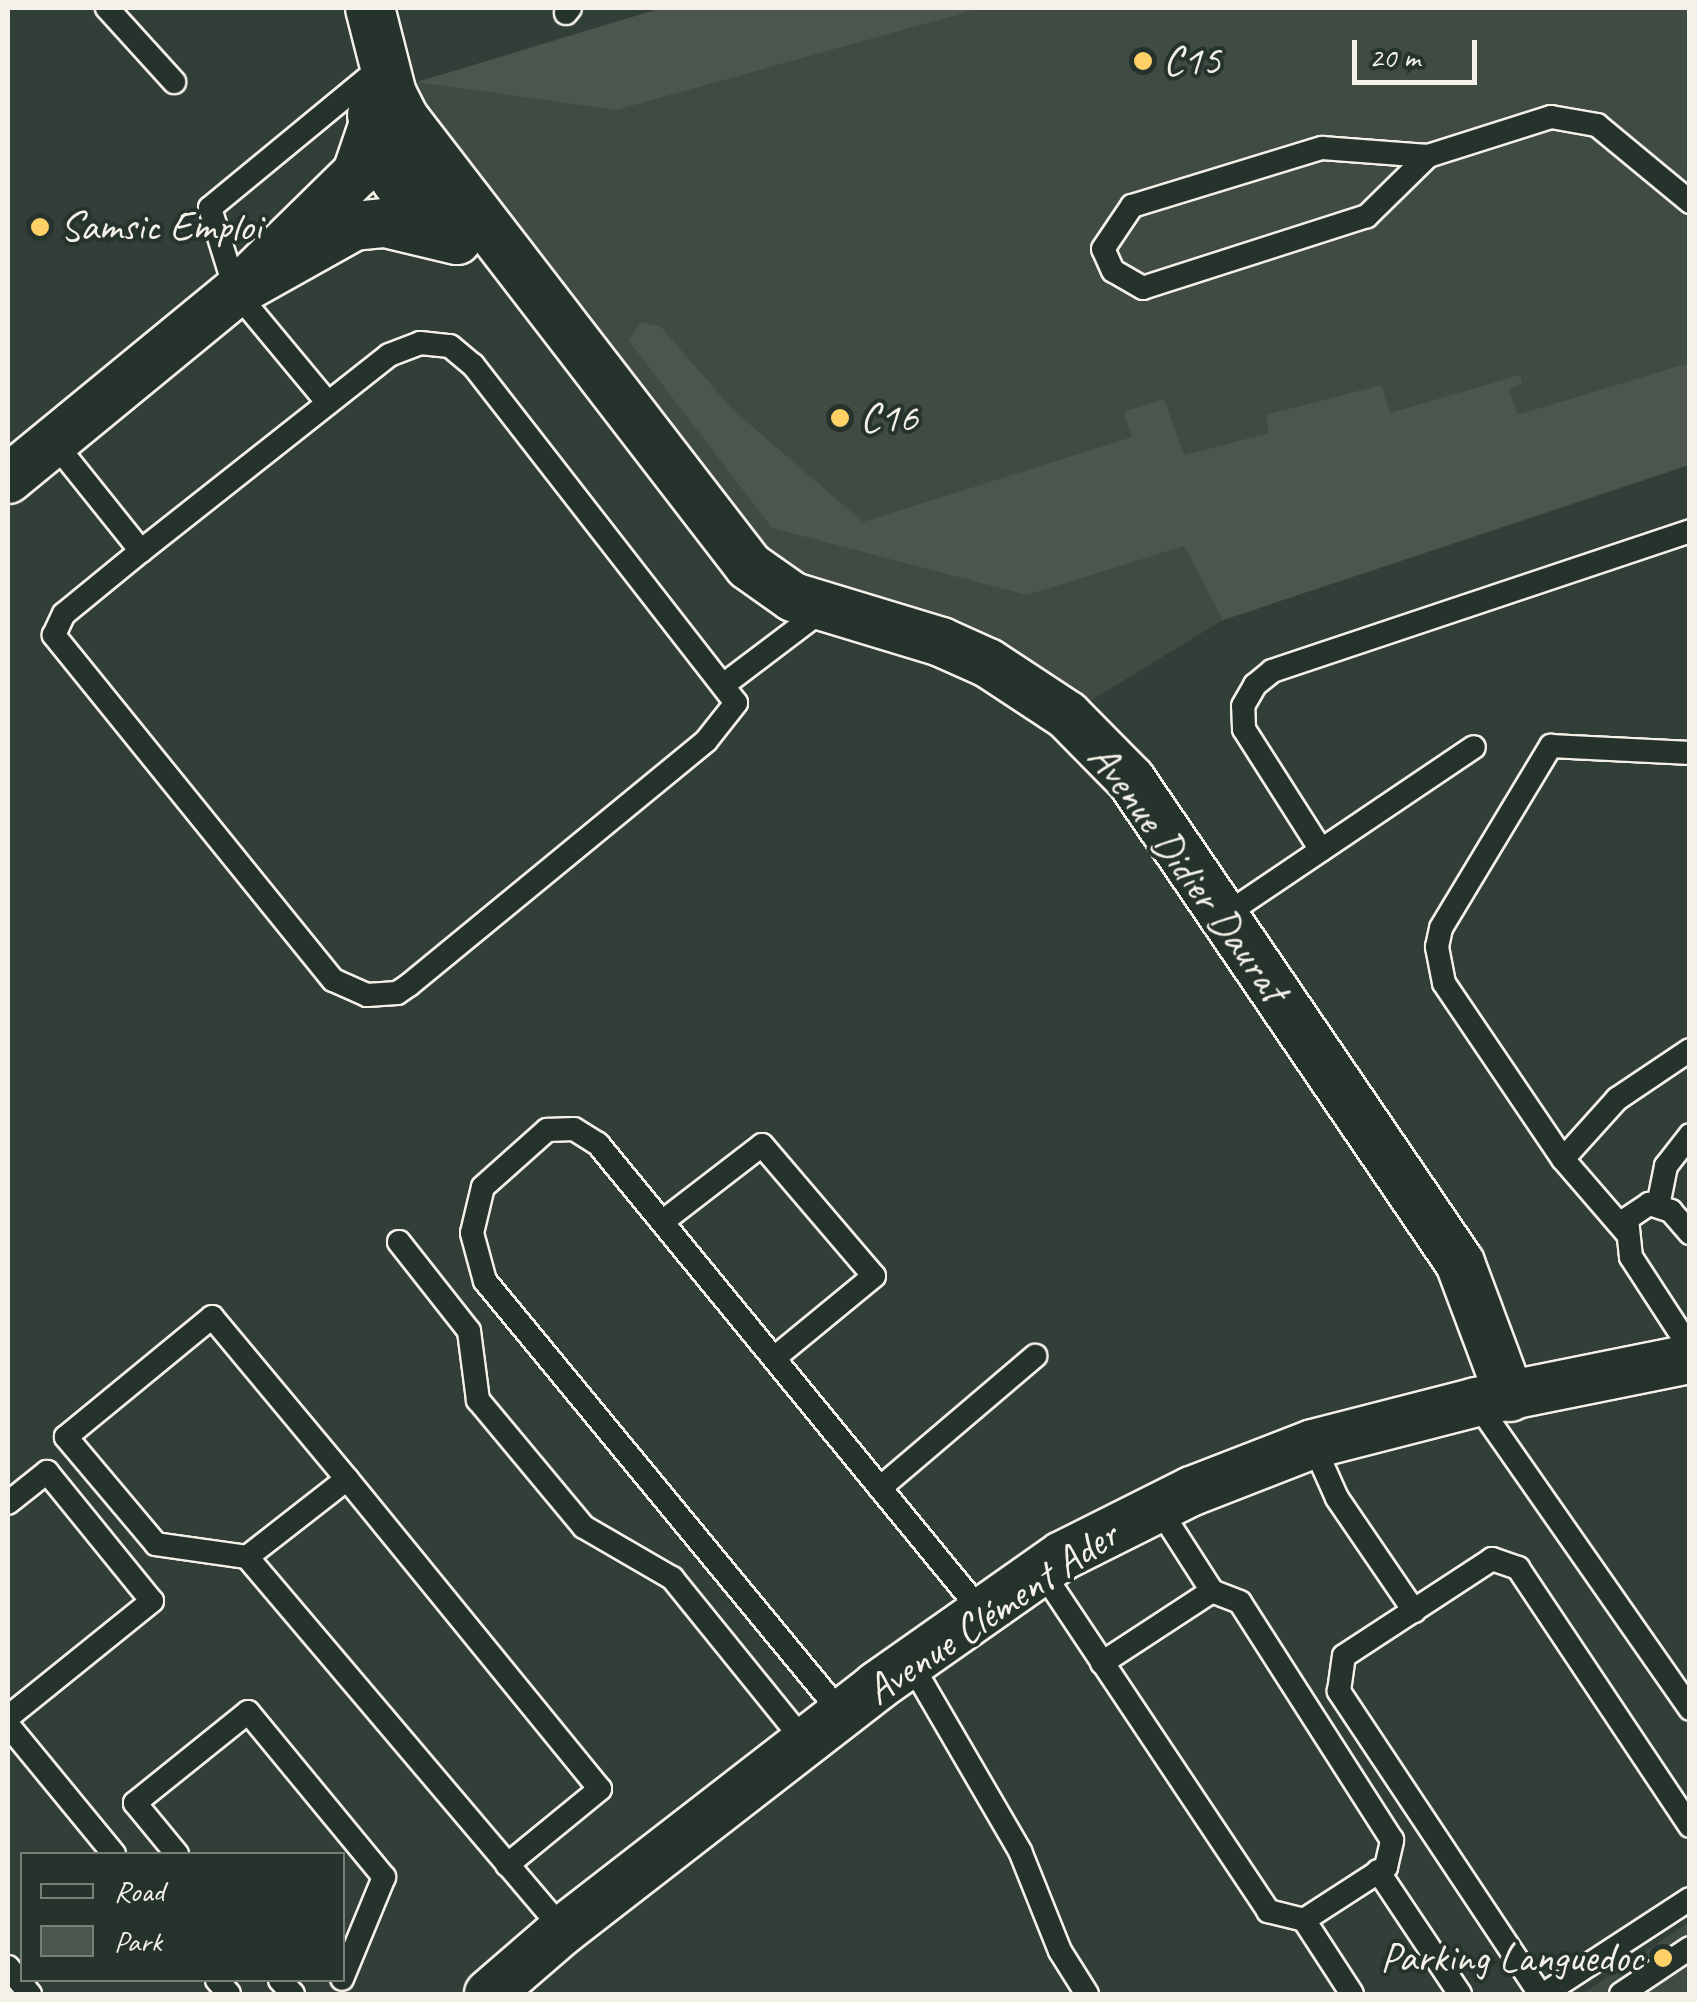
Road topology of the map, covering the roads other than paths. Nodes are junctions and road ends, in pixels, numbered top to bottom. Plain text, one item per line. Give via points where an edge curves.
1 (108, 8) edge
2 (367, 8) edge
3 (369, 77) junction
4 (174, 82) dead end
5 (387, 154) junction
6 (1428, 156) junction
7 (1690, 202) edge
8 (354, 226) junction
9 (472, 232) junction
10 (236, 292) junction
11 (328, 403) junction
12 (54, 441) junction
13 (8, 479) edge
14 (1690, 531) edge
15 (141, 552) junction
16 (825, 608) junction
17 (726, 683) junction
18 (1474, 747) dead end
19 (1690, 753) edge
20 (1321, 850) junction
21 (1225, 916) junction
22 (1690, 1050) edge
23 (1690, 1136) edge
24 (1563, 1158) junction
25 (1658, 1206) junction
26 (1686, 1218) edge
27 (662, 1222) junction
28 (1626, 1232) junction
29 (399, 1242) dead end
30 (1690, 1348) edge
31 (1034, 1356) dead end
32 (774, 1358) junction
33 (1690, 1359) edge
34 (1493, 1400) junction
35 (1313, 1444) junction
36 (347, 1479) junction
37 (880, 1488) junction
38 (8, 1503) edge
39 (1158, 1507) junction
40 (247, 1557) junction
41 (1041, 1570) junction
42 (1212, 1591) junction
43 (981, 1610) junction
44 (1414, 1610) junction
45 (910, 1662) junction
46 (1102, 1662) junction
47 (1690, 1709) edge
48 (842, 1714) junction
49 (8, 1717) edge
50 (8, 1725) edge
51 (805, 1742) junction
52 (1690, 1826) edge
53 (112, 1852) edge
54 (176, 1852) edge
55 (508, 1865) junction
56 (1378, 1872) junction
57 (1690, 1898) edge
58 (1304, 1920) junction
59 (562, 1930) junction
60 (1690, 1948) edge
61 (345, 1972) edge
62 (490, 1994) edge
63 (1087, 1994) edge
64 (1352, 1994) edge
65 (1460, 1994) edge
66 (1541, 1994) edge
67 (1620, 1994) edge

1 - 4 lane
2 - 3 street
2 - 5 street via 392,94
3 - 5 street
3 - 10 lane via 210,208
5 - 8 street
5 - 9 street, Avenue Didier Daurat
5 - 10 street
6 - 6 lane via 1322,148 1132,206 1104,249 1113,271 1143,288 1367,216
6 - 7 lane via 1551,117 1597,125
8 - 9 street
8 - 10 street
9 - 16 street, Avenue Didier Daurat via 560,328 749,566 793,597
10 - 11 lane
10 - 12 street
11 - 15 lane
11 - 17 lane via 389,355 420,342 462,354
12 - 13 street
12 - 15 lane
14 - 20 lane via 1272,672 1254,686 1243,706 1244,729
15 - 17 lane via 64,614 54,635 333,980 367,995 396,993 409,984 706,741 733,713 735,695
16 - 17 lane
16 - 21 street, Avenue Didier Daurat via 941,642 1068,716 1131,780
18 - 20 lane
19 - 24 lane via 1551,746 1442,928 1437,947 1444,983
20 - 21 lane
21 - 34 street, Avenue Didier Daurat via 1460,1263
22 - 24 lane via 1617,1099
23 - 25 lane via 1666,1166
24 - 28 lane
25 - 26 lane
25 - 28 lane via 1633,1212
27 - 32 lane
27 - 32 lane via 762,1146 874,1276
27 - 48 lane via 598,1144 574,1128 560,1128 548,1130 483,1187 472,1234 485,1281
28 - 30 lane via 1630,1257
29 - 51 lane via 469,1330 478,1400 584,1527 672,1578
31 - 37 lane
32 - 37 lane
33 - 34 street, Avenue Clément Ader
34 - 35 street, Avenue Clément Ader
34 - 47 lane
35 - 39 street, Avenue Clément Ader
35 - 44 lane via 1337,1498
36 - 40 lane
36 - 40 lane via 212,1316 66,1437 156,1544
36 - 55 lane via 600,1790
37 - 43 lane
38 - 49 lane via 47,1472 152,1601
39 - 41 street, Avenue Clément Ader
39 - 42 lane
40 - 55 lane
41 - 43 street, Avenue Clément Ader
41 - 46 lane
42 - 46 lane
42 - 56 lane via 1240,1602 1388,1831 1394,1849
43 - 45 street, Avenue Clément Ader
44 - 52 lane via 1492,1559 1518,1568
44 - 66 lane via 1344,1656 1339,1690
45 - 48 street, Avenue Clément Ader
45 - 63 lane via 1020,1851 1060,1950
46 - 58 lane via 1268,1911
48 - 51 street, Avenue Clément Ader
50 - 53 lane
51 - 59 street, Avenue Clément Ader
54 - 61 lane via 135,1803 248,1712 384,1877
55 - 59 lane
56 - 58 lane
56 - 65 lane
57 - 66 lane
58 - 64 lane
59 - 62 street, Avenue Clément Ader
60 - 67 lane

